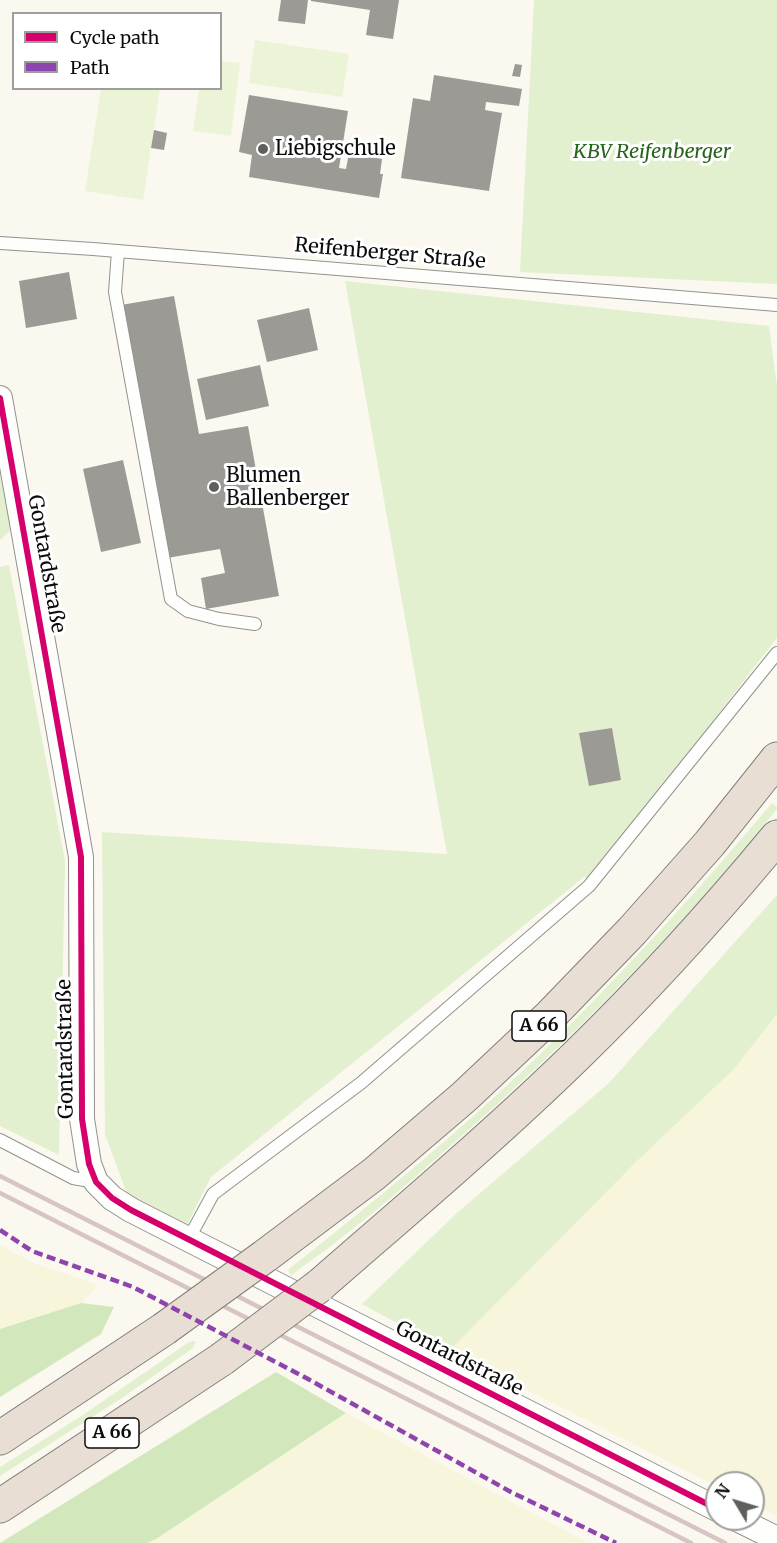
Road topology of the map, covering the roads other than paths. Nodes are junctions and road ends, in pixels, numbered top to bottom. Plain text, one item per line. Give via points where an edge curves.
1 (0, 243) edge
2 (118, 251) junction
3 (777, 305) edge
4 (0, 398) edge
5 (255, 624) dead end
6 (777, 652) edge
7 (777, 759) edge
8 (777, 837) edge
9 (0, 1140) edge
10 (96, 1182) junction
11 (188, 1240) junction
12 (0, 1438) edge
13 (705, 1503) edge
14 (0, 1506) edge
15 (761, 1531) edge
16 (777, 1539) edge

1 - 2 lane, Reifenberger Straße
2 - 3 lane, Reifenberger Straße
2 - 5 lane via 115,292 171,599 188,610
4 - 10 street, Gontardstraße via 81,857 82,1119
6 - 11 lane via 589,886 361,1083 213,1194
7 - 12 highway, A 66, bridge via 632,931 464,1097 374,1174 265,1256
8 - 14 highway, A 66, bridge via 732,892 578,1055 319,1286 222,1359
9 - 10 lane via 73,1178
10 - 11 street, Gontardstraße via 131,1210
11 - 13 street, Gontardstraße
15 - 16 street

